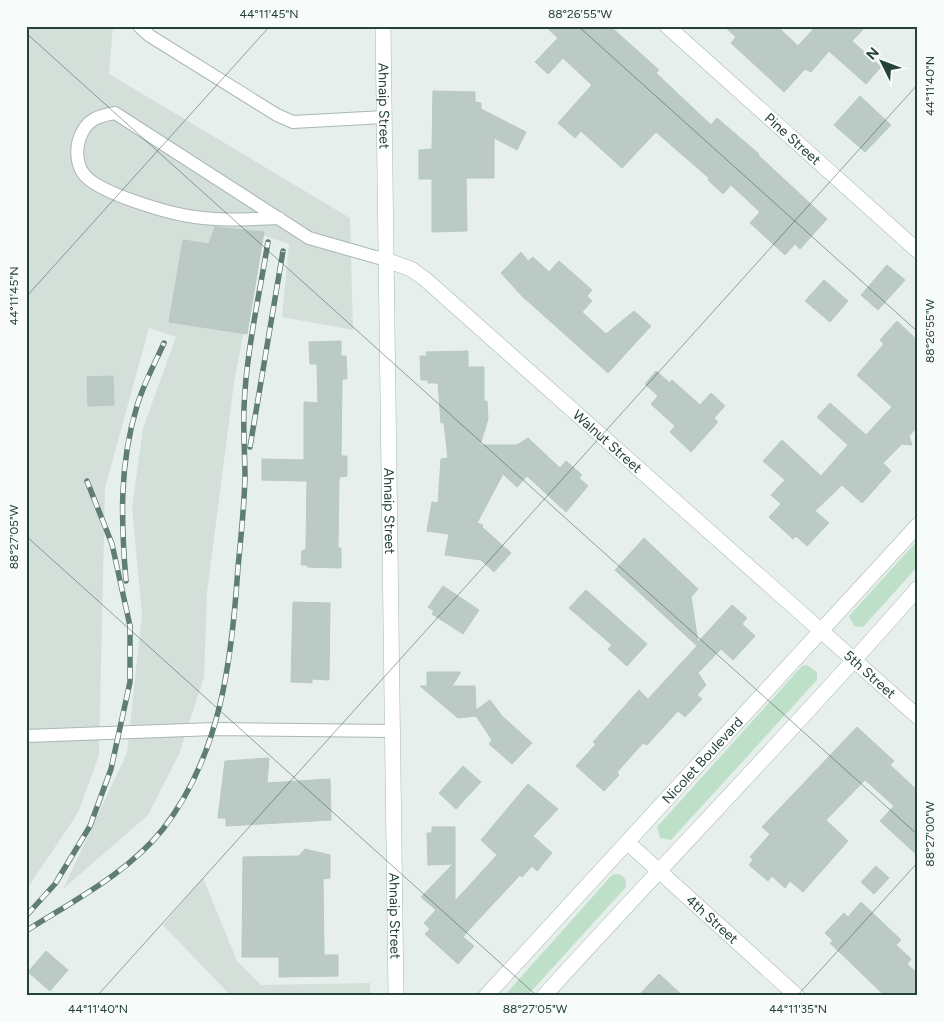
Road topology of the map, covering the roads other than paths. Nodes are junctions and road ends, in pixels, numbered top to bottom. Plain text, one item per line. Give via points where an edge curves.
1 (139, 26) edge
2 (383, 26) edge
3 (667, 26) edge
4 (384, 117) junction
5 (279, 218) junction
6 (918, 251) edge
7 (386, 260) junction
8 (918, 525) edge
9 (918, 588) edge
10 (822, 631) junction
11 (855, 660) junction
12 (918, 717) edge
13 (392, 731) junction
14 (26, 736) edge
15 (627, 842) junction
16 (658, 870) junction
17 (396, 996) edge
18 (486, 996) edge
19 (544, 996) edge
20 (797, 996) edge

1 - 4 lane via 150,36 293,122
2 - 4 street, Ahnaip Street
3 - 6 street, Pine Street
4 - 7 street, Ahnaip Street
5 - 5 lane via 116,113 98,116 85,126 78,142 83,174 123,198 194,217
5 - 7 lane via 309,238
7 - 10 street, Walnut Street via 411,269 425,279
7 - 13 street, Ahnaip Street
8 - 10 street, Nicolet Boulevard
9 - 11 street
10 - 11 street, 5th Street
10 - 15 street, Nicolet Boulevard
11 - 12 street, 5th Street
11 - 16 street
13 - 14 lane via 214,729
13 - 17 street, Ahnaip Street
15 - 16 street, 4th Street
15 - 18 street, Nicolet Boulevard
16 - 19 street
16 - 20 street, 4th Street

